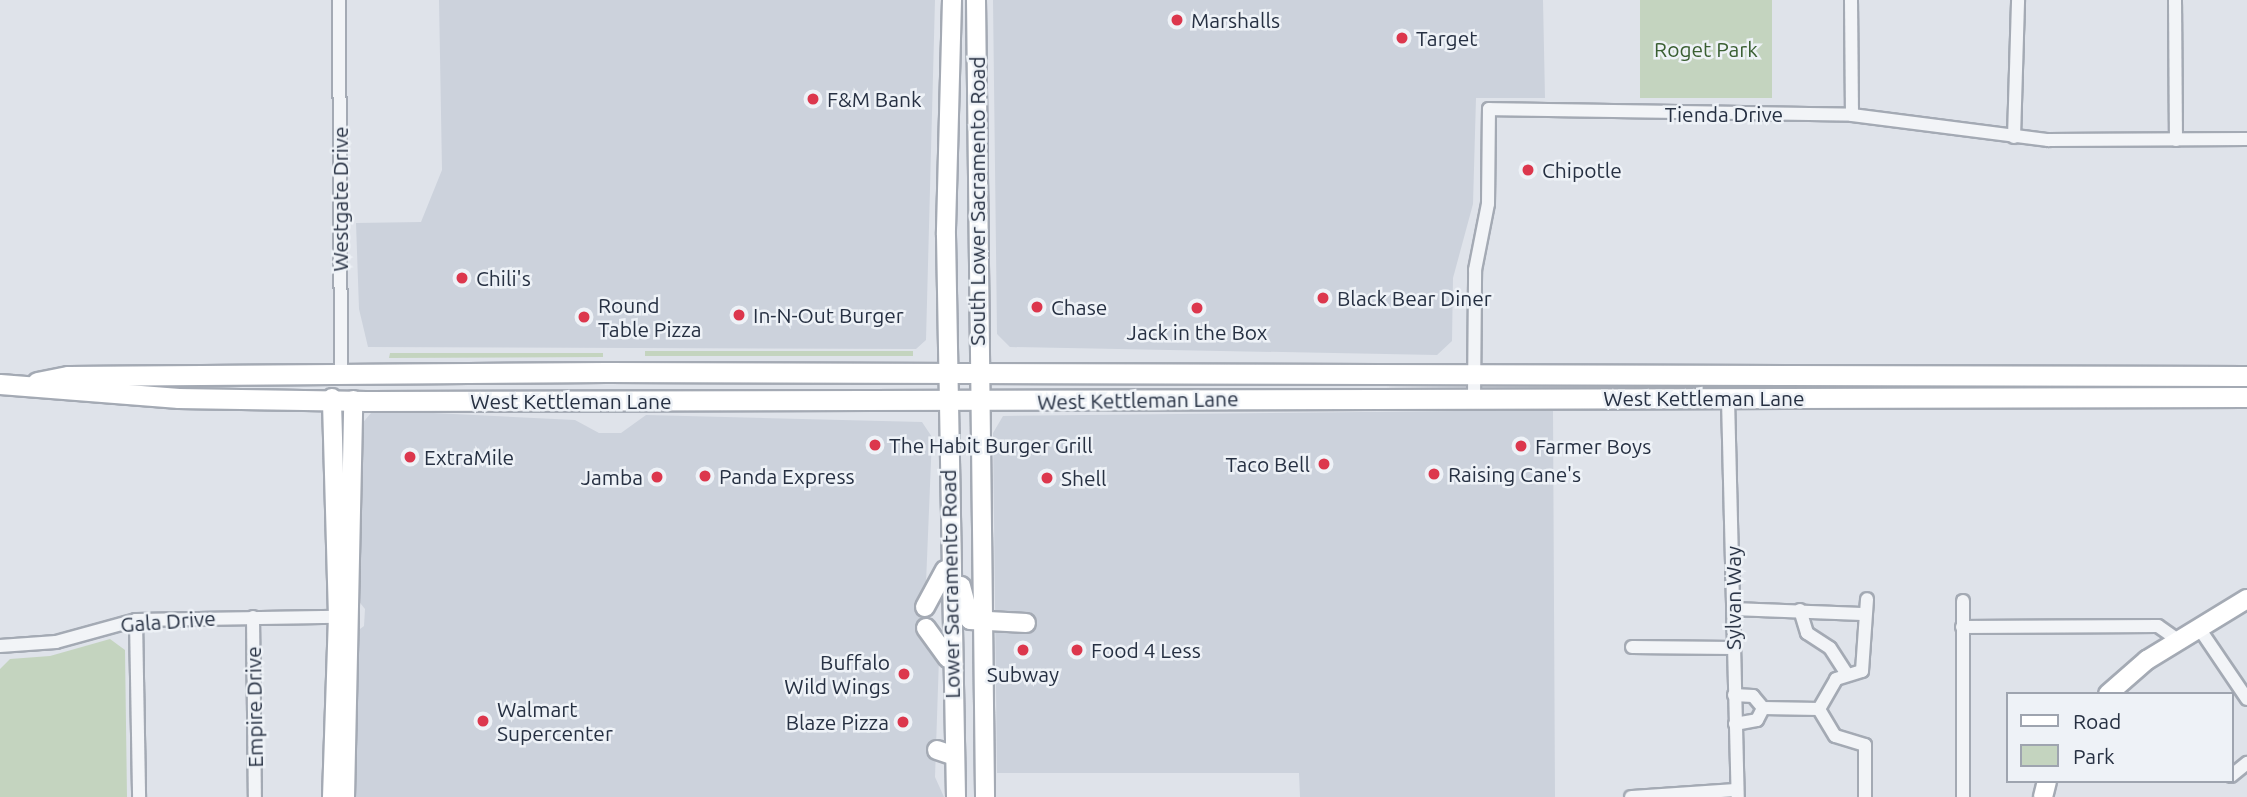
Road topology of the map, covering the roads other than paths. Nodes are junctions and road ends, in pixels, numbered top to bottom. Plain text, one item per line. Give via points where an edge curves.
1 (338, 0) edge
2 (952, 0) edge
3 (976, 0) edge
4 (1851, 0) edge
5 (2018, 0) edge
6 (2175, 0) edge
7 (1852, 115) junction
8 (2014, 137) junction
9 (2247, 139) edge
10 (2176, 140) junction
11 (1474, 371) junction
12 (947, 372) junction
13 (977, 372) junction
14 (341, 373) junction
15 (2247, 376) edge
16 (0, 384) edge
17 (29, 384) junction
18 (1474, 397) junction
19 (2247, 397) edge
20 (342, 399) junction
21 (1728, 399) junction
22 (947, 401) junction
23 (977, 401) junction
24 (949, 539) junction
25 (1867, 599) dead end
26 (2247, 599) edge
27 (1963, 601) dead end
28 (925, 607) dead end
29 (1733, 609) junction
30 (1800, 610) junction
31 (1863, 614) junction
32 (253, 617) junction
33 (345, 617) junction
34 (136, 620) junction
35 (982, 623) junction
36 (1026, 624) dead end
37 (1962, 627) junction
38 (926, 628) dead end
39 (2201, 631) junction
40 (2181, 642) junction
41 (0, 646) edge
42 (1632, 647) dead end
43 (1733, 648) junction
44 (1846, 673) junction
45 (952, 678) junction
46 (2111, 692) edge
47 (1734, 695) junction
48 (2247, 699) edge
49 (1763, 708) junction
50 (1819, 709) junction
51 (1735, 724) junction
52 (2247, 763) edge
53 (2233, 774) edge
54 (1737, 793) edge
55 (139, 797) edge
56 (255, 797) edge
57 (332, 797) edge
58 (345, 797) edge
59 (956, 797) edge
60 (985, 797) edge
61 (1631, 797) edge
62 (1865, 797) edge
63 (1963, 797) edge

1 - 14 street, Westgate Drive
2 - 12 main road, South Lower Sacramento Road
3 - 13 main road, South Lower Sacramento Road
4 - 7 street
5 - 8 street
6 - 10 street
7 - 8 street, Tienda Drive
7 - 11 street, Tienda Drive via 1489,109
8 - 10 street, Tienda Drive
9 - 10 street, Tienda Drive
11 - 13 main road, West Kettleman Lane
11 - 15 main road, West Kettleman Lane
11 - 18 street, Tienda Drive
12 - 13 main road, West Kettleman Lane
12 - 14 main road, West Kettleman Lane
12 - 22 main road, Lower Sacramento Road
13 - 23 main road, South Lower Sacramento Road
14 - 17 main road, West Kettleman Lane via 68,376
14 - 20 main road, Westgate Drive
16 - 17 main road, West Kettleman Lane
17 - 20 main road, West Kettleman Lane via 178,398
18 - 21 main road, West Kettleman Lane
18 - 23 main road, West Kettleman Lane
19 - 21 main road, West Kettleman Lane
20 - 22 main road, West Kettleman Lane
20 - 33 main road, Westgate Drive
21 - 29 street, Sylvan Way
22 - 23 main road, West Kettleman Lane
22 - 24 main road, Lower Sacramento Road
23 - 35 main road, Lower Sacramento Road
24 - 28 main road via 944,576
24 - 35 main road via 959,559 964,612
24 - 45 main road, Lower Sacramento Road
25 - 31 street
26 - 39 main road
27 - 37 street
29 - 30 street
29 - 43 street, Sylvan Way
30 - 31 street
30 - 44 street via 1807,633 1830,648
31 - 44 street via 1863,671
32 - 33 street, Gala Drive
32 - 34 street, Gala Drive
32 - 56 street, Empire Drive
33 - 57 main road
33 - 58 main road
34 - 41 street, Gala Drive via 56,642
34 - 55 street
35 - 36 main road
35 - 60 main road, Lower Sacramento Road
37 - 40 street via 2158,626
37 - 63 street
38 - 45 main road via 943,645
39 - 40 main road
39 - 48 street
40 - 46 main road
42 - 43 street
43 - 47 street, Sylvan Way
44 - 50 street via 1827,688
45 - 59 main road, Lower Sacramento Road via 943,757
47 - 49 street via 1753,696
47 - 51 street, Sylvan Way
49 - 50 street
49 - 51 street via 1756,720
50 - 62 street via 1835,736 1865,745
51 - 54 street, Sylvan Way
52 - 53 street
54 - 61 street

